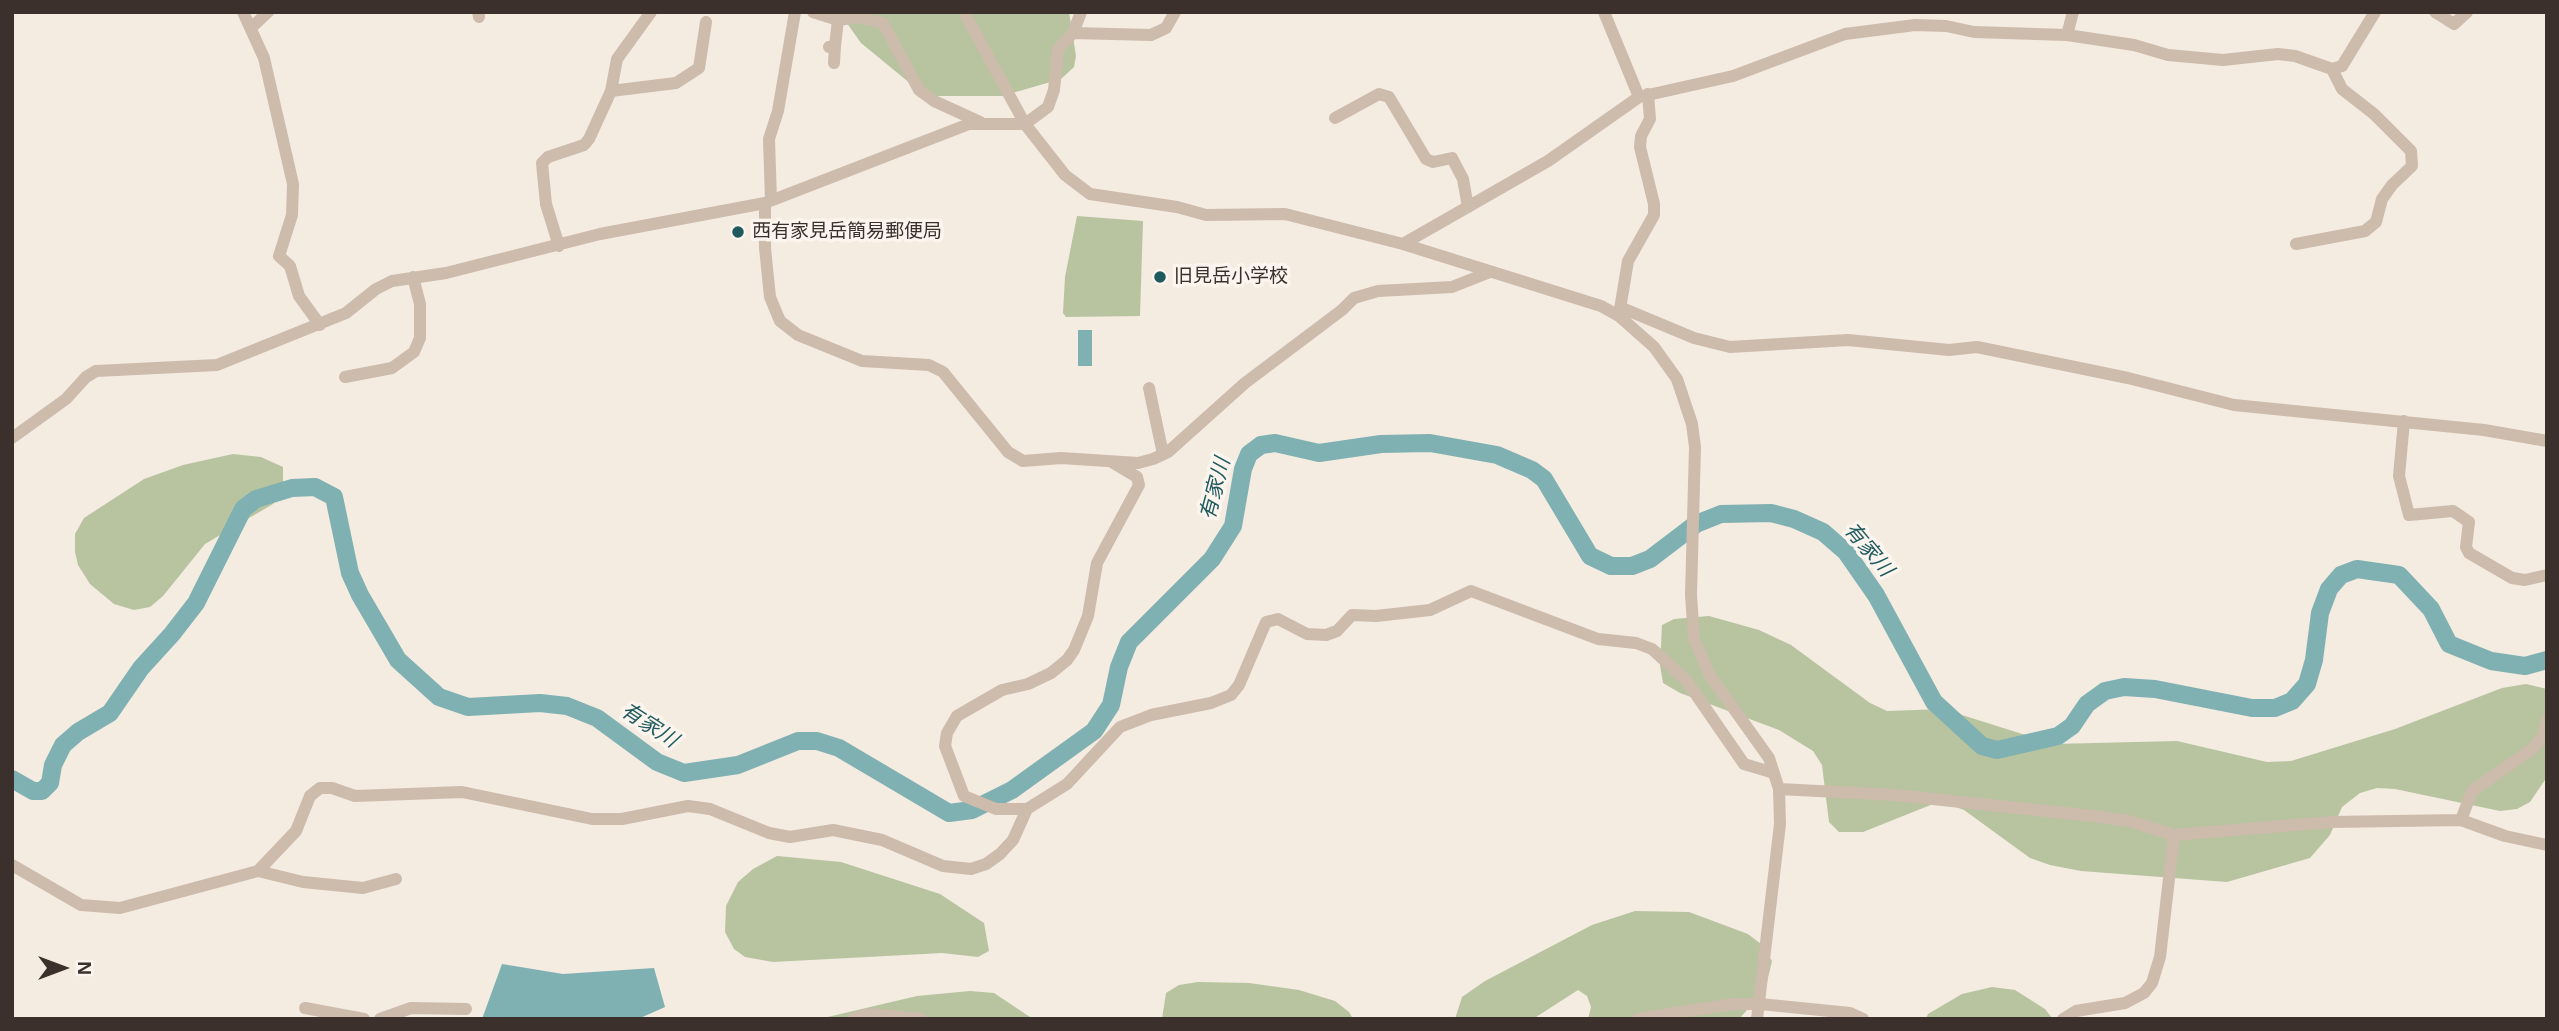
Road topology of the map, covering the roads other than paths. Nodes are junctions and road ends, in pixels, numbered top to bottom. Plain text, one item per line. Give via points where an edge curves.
1 (243, 12) edge
2 (268, 12) edge
3 (651, 12) edge
4 (795, 12) edge
5 (813, 12) edge
6 (964, 12) edge
7 (1081, 12) edge
8 (1175, 12) edge
9 (1604, 12) edge
10 (2073, 12) edge
11 (2375, 12) edge
12 (2435, 12) edge
13 (2467, 12) edge
14 (838, 20) junction
15 (706, 22) dead end
16 (251, 28) junction
17 (1073, 33) junction
18 (2067, 35) junction
19 (834, 63) dead end
20 (2332, 69) junction
21 (611, 91) junction
22 (1644, 95) junction
23 (1335, 118) dead end
24 (980, 122) junction
25 (1025, 124) junction
26 (768, 202) junction
27 (1468, 206) junction
28 (1403, 244) junction
29 (2296, 244) dead end
30 (559, 246) junction
31 (1490, 272) junction
32 (413, 278) junction
33 (1620, 312) junction
34 (320, 325) junction
35 (345, 377) dead end
36 (1149, 388) dead end
37 (2403, 421) junction
38 (12, 438) edge
39 (2547, 441) edge
40 (1163, 454) junction
41 (1112, 462) junction
42 (2547, 575) edge
43 (1709, 674) junction
44 (1686, 680) junction
45 (2547, 720) edge
46 (1774, 773) junction
47 (1779, 789) junction
48 (1027, 809) junction
49 (2460, 820) junction
50 (2174, 835) junction
51 (2547, 845) edge
52 (12, 865) edge
53 (258, 871) junction
54 (396, 879) dead end
55 (1760, 1004) junction
56 (305, 1008) dead end
57 (466, 1009) dead end
58 (364, 1019) edge
59 (380, 1019) edge
60 (853, 1019) edge
61 (921, 1019) edge
62 (1638, 1019) edge
63 (1757, 1019) edge
64 (1863, 1019) edge
65 (2063, 1019) edge

1 - 16 street
2 - 16 street
3 - 21 street via 617,59
4 - 26 street via 769,139
5 - 14 street
6 - 25 street
7 - 17 street
8 - 17 street via 1166,28 1152,36
9 - 22 street
10 - 18 street
11 - 20 street via 2342,66
12 - 13 street via 2454,24
14 - 19 street via 832,46
14 - 24 street via 859,17 883,23 919,90
15 - 21 street via 699,68 676,83
16 - 34 street via 277,103 293,184 292,215 279,256 290,266 299,296
17 - 25 street via 1058,49 1048,107
18 - 20 street via 2168,55 2223,60 2295,55
18 - 22 street via 1974,32 1946,26 1869,29 1733,76
20 - 29 street via 2342,89 2411,151 2412,166 2387,192 2376,222 2365,231
21 - 30 street via 584,145 542,163
22 - 27 street via 1548,161
22 - 33 street via 1650,119 1640,147 1654,215 1628,261
23 - 27 street via 1379,94 1389,97 1426,159 1452,158 1463,179
24 - 25 street
24 - 26 street
25 - 28 street via 1065,175 1090,194 1206,215 1285,214
26 - 30 street
26 - 41 street via 765,248 770,297 775,314 788,328 862,360 929,365 943,372 1015,458
27 - 28 street
28 - 31 street
30 - 32 street
31 - 33 street
31 - 40 street via 1452,287 1378,291 1354,298
32 - 34 street via 376,289 346,313
32 - 35 street via 420,304 420,338 414,352 392,368
33 - 37 street via 1730,347 1848,340 1949,350 1977,347 2234,405
33 - 43 street via 1654,346 1677,379 1692,424 1691,595 1694,639
34 - 38 street via 217,365 96,371
36 - 40 street
37 - 39 street
37 - 42 street via 2399,476 2409,515 2453,511 2469,522 2469,553 2512,578
40 - 41 street via 1138,463
41 - 48 street via 1137,477 1139,485 1097,563 1088,616 1074,650 1051,673 1002,690 950,724 945,746 960,789 987,807
43 - 44 street
43 - 46 street via 1761,744
44 - 46 street via 1744,764
44 - 48 street via 1652,649 1598,639 1471,591 1430,610 1352,615 1337,631 1326,635 1307,634 1286,621 1272,620 1262,627 1231,695 1120,727 1067,784
45 - 49 street via 2542,738 2532,750 2472,791
46 - 47 street
47 - 50 street via 1895,795 2093,816
47 - 55 street via 1780,824
48 - 53 street via 1013,840 1000,854 971,869 943,866 882,840 833,830 790,837 710,809 688,806 622,819 592,819 462,792 355,796 320,788 310,796 296,831
49 - 50 street via 2332,822
49 - 51 street
50 - 65 street via 2160,957 2152,983 2125,1003 2076,1011
52 - 53 street via 81,905 98,908 120,908
53 - 54 street via 303,882 363,888
55 - 62 street
55 - 63 street
55 - 64 street via 1850,1013
56 - 58 street
57 - 59 street via 411,1008
60 - 61 street via 869,1014

